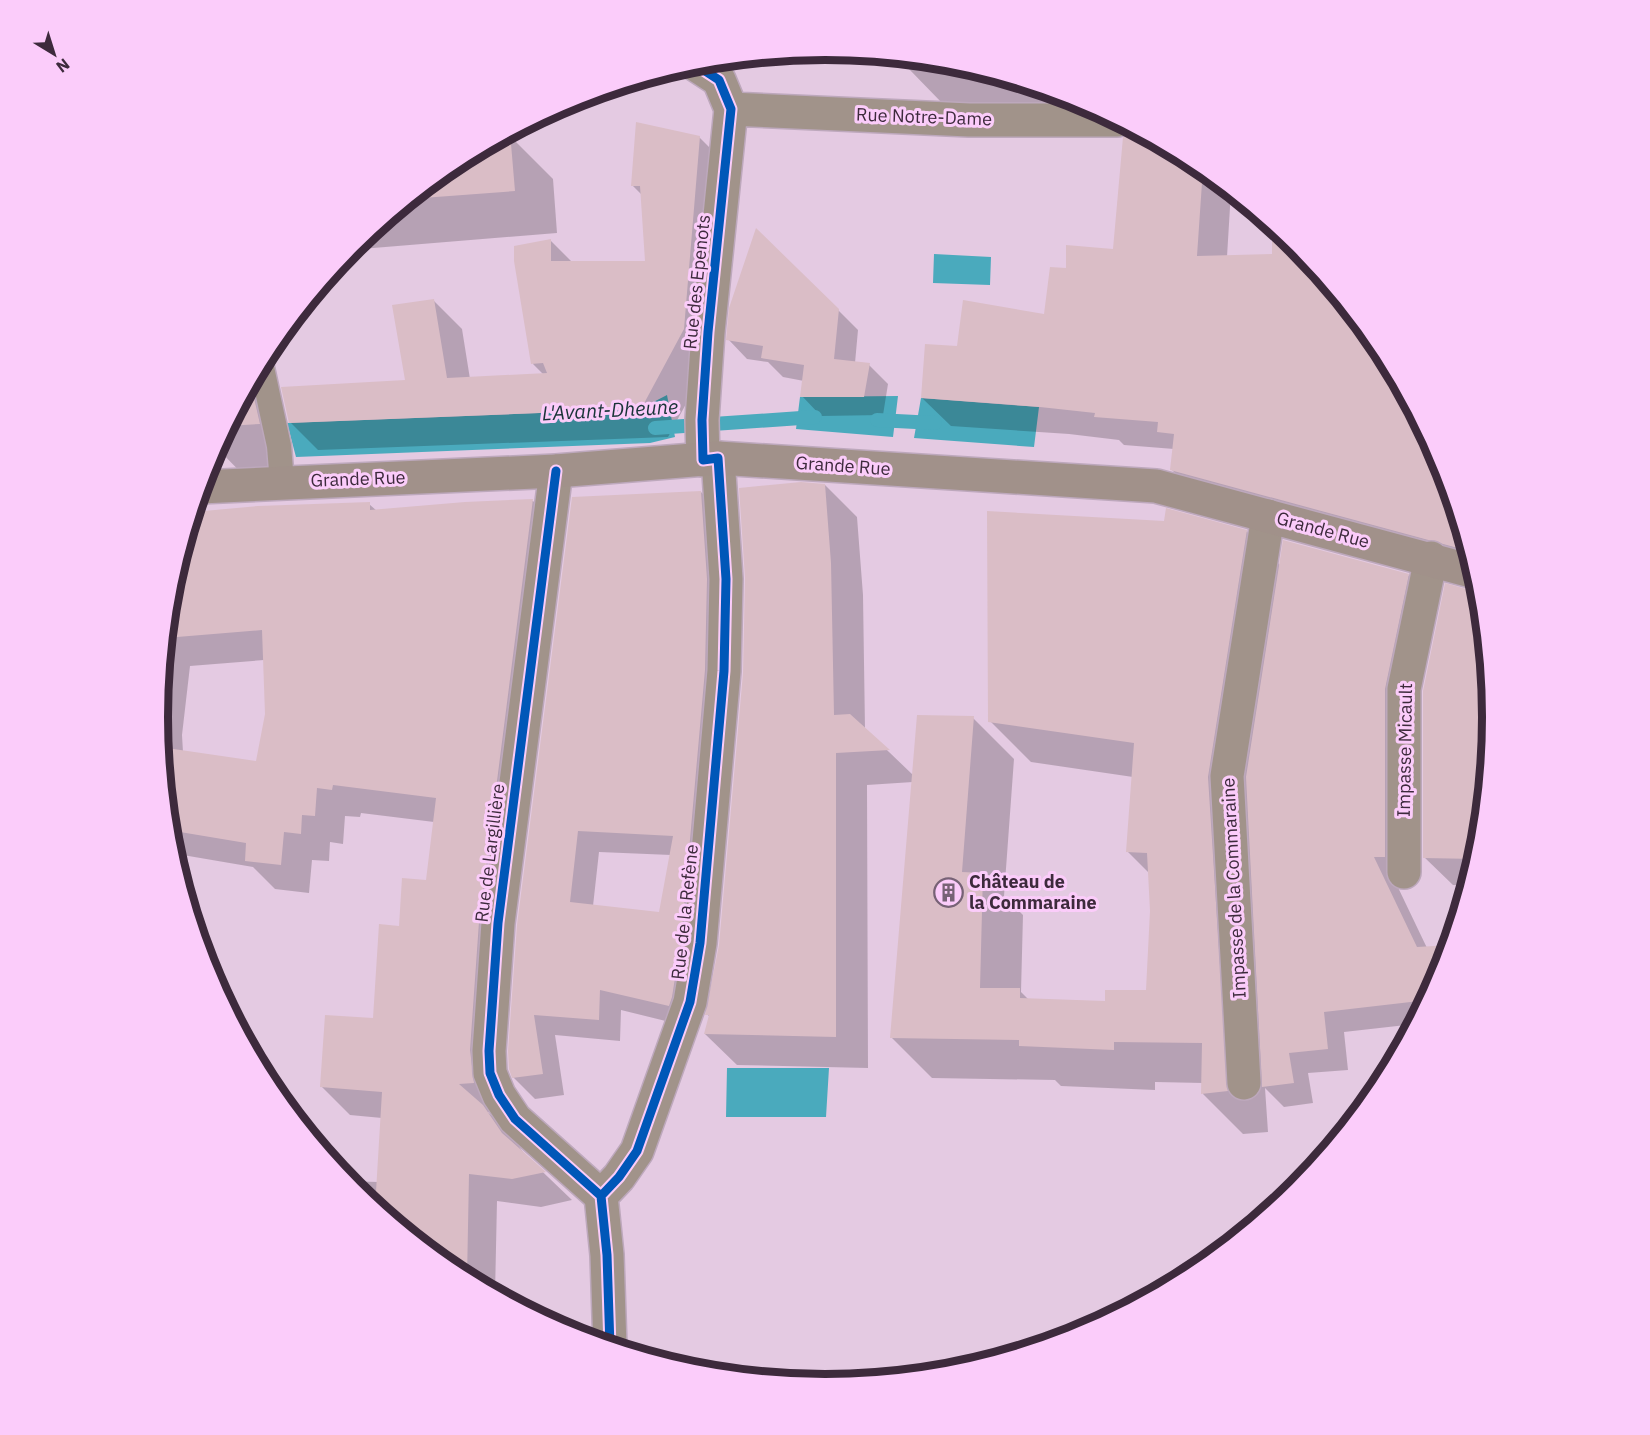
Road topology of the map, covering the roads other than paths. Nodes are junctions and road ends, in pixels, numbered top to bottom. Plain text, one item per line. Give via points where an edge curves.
1 (706, 72) edge
2 (731, 109) junction
3 (1099, 120) edge
4 (264, 376) edge
5 (706, 447) junction
6 (556, 471) junction
7 (282, 482) junction
8 (210, 486) edge
9 (1268, 516) junction
10 (1431, 558) junction
11 (1465, 569) edge
12 (1404, 872) dead end
13 (1244, 1083) dead end
14 (601, 1196) junction
15 (610, 1338) edge

1 - 2 street via 719,80
2 - 3 street, Rue Notre-Dame via 969,120
2 - 5 street, Rue des Epenots via 708,332
4 - 7 lane via 279,446
5 - 6 main road, Grande Rue
5 - 9 main road, Grande Rue via 1156,486
5 - 14 street, Rue de la Refène via 726,579 724,672 700,943 690,1002 637,1151
6 - 7 main road, Grande Rue
6 - 14 street, Rue de Largillière via 498,923 490,1073 515,1119
7 - 8 main road, Grande Rue
9 - 10 main road, Grande Rue
9 - 13 street, Impasse de la Commaraine via 1227,776
10 - 11 main road, Grande Rue
10 - 12 street, Impasse Micault via 1404,689
14 - 15 street

